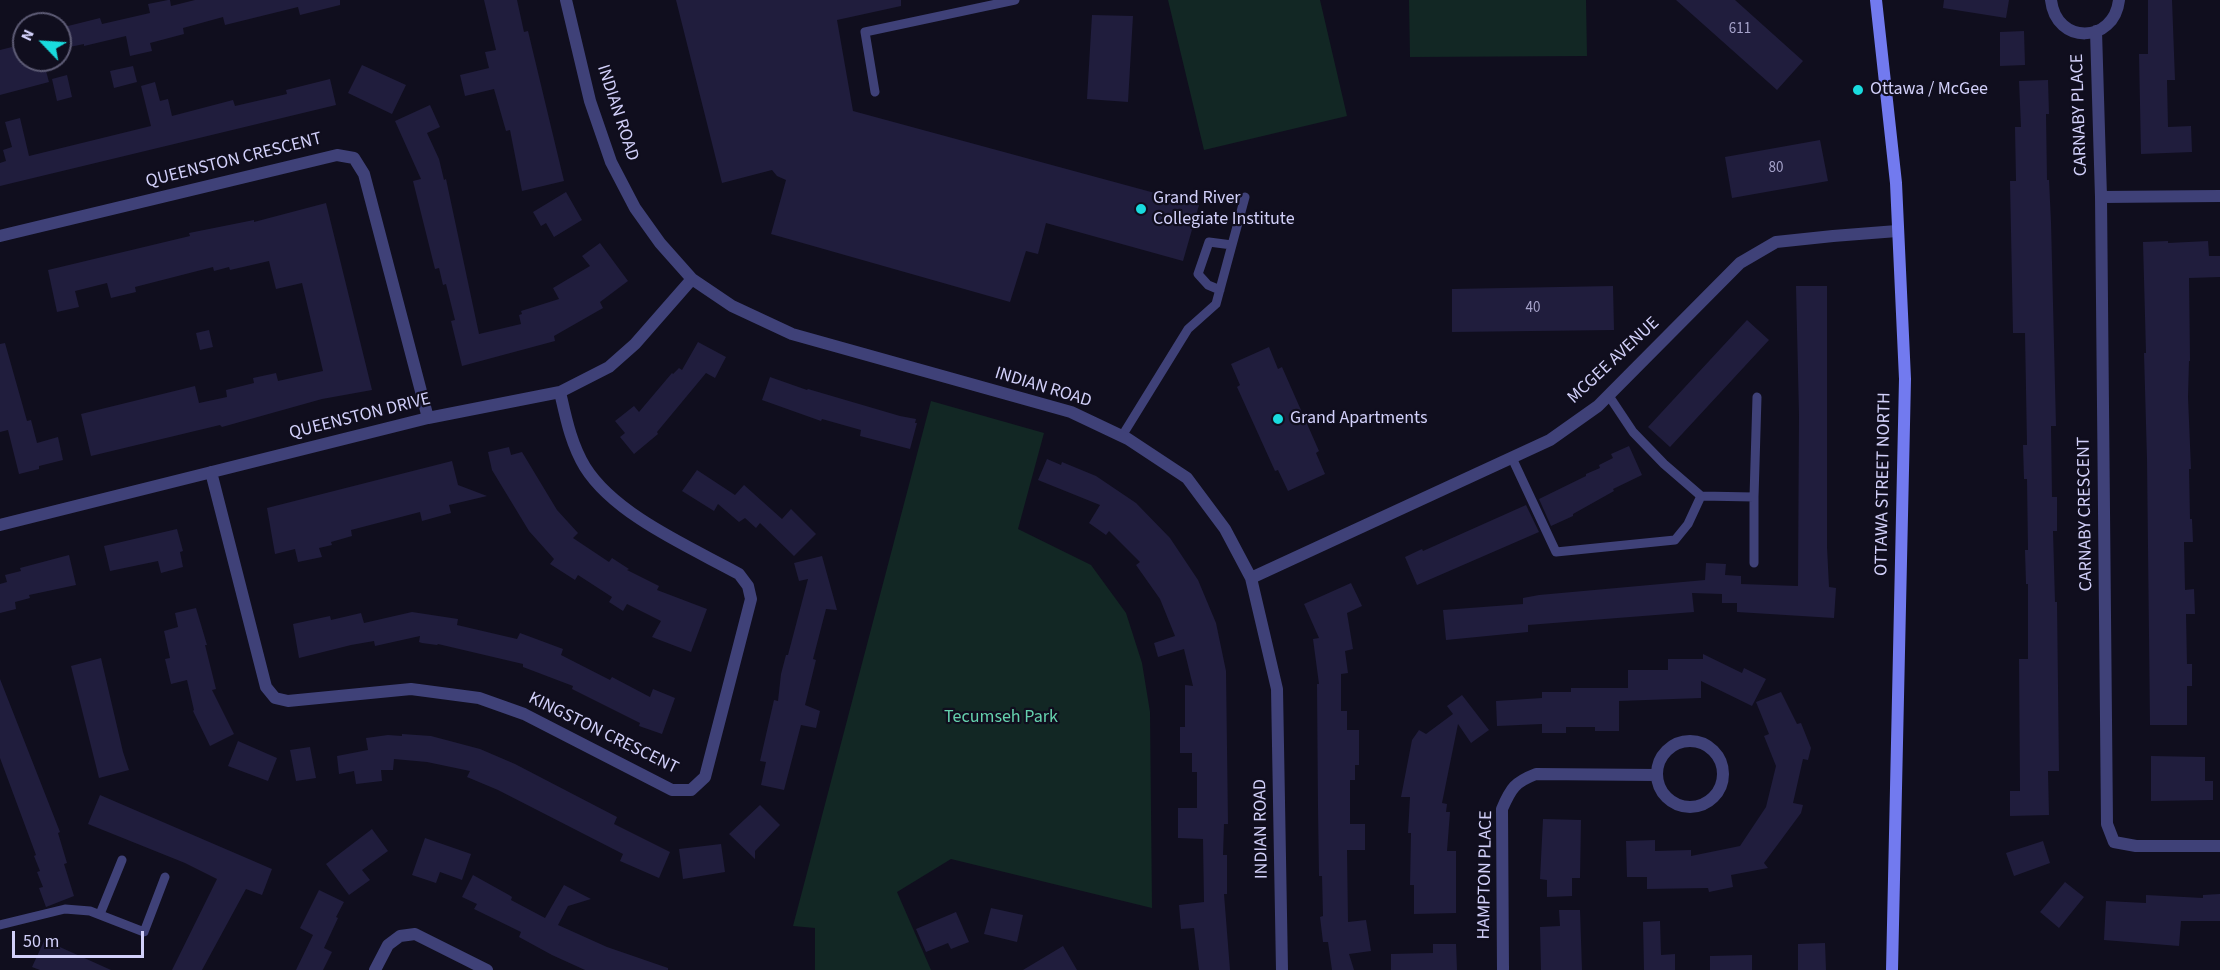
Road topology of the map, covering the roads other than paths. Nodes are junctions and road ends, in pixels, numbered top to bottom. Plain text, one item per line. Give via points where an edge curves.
1 (566, 0) edge
2 (1015, 0) edge
3 (1876, 0) edge
4 (2050, 0) edge
5 (2119, 0) edge
6 (2096, 31) junction
7 (875, 92) dead end
8 (2220, 196) edge
9 (1245, 197) dead end
10 (2101, 197) junction
11 (1898, 231) junction
12 (0, 236) edge
13 (1232, 245) junction
14 (692, 279) junction
15 (1220, 290) junction
16 (560, 392) junction
17 (1609, 396) junction
18 (1757, 397) dead end
19 (428, 418) junction
20 (1122, 436) junction
21 (1512, 458) junction
22 (211, 472) junction
23 (1701, 496) junction
24 (1754, 497) junction
25 (1, 524) edge
26 (1754, 563) dead end
27 (1251, 578) junction
28 (1657, 775) junction
29 (2220, 846) edge
30 (122, 860) dead end
31 (165, 877) dead end
32 (100, 914) junction
33 (0, 925) edge
34 (375, 970) edge
35 (487, 970) edge
36 (1282, 970) edge
37 (1503, 970) edge
38 (1892, 970) edge

1 - 14 street, INDIAN ROAD via 590,101 611,162 635,208
2 - 7 lane via 865,33
3 - 11 main road, OTTAWA STREET NORTH
4 - 6 street, CARNABY PLACE via 2052,12 2068,30
5 - 6 street, CARNABY PLACE via 2112,21
6 - 10 street, CARNABY PLACE
8 - 10 street
9 - 13 lane
10 - 29 street, CARNABY CRESCENT via 2107,824 2114,842 2136,846
11 - 17 street, MCGEE AVENUE via 1776,242 1751,256
11 - 38 main road, OTTAWA STREET NORTH via 1905,379
12 - 19 street, QUEENSTON CRESCENT via 337,155 354,158 364,174
13 - 15 lane
13 - 15 lane via 1209,242 1198,274 1208,285
14 - 16 street, QUEENSTON DRIVE via 635,344 609,367
14 - 20 street, INDIAN ROAD via 732,306 792,334 1071,412
15 - 20 lane via 1216,304 1188,329
16 - 19 street, QUEENSTON DRIVE
16 - 22 street, KINGSTON CRESCENT via 571,437 585,467 608,494 635,516 739,574 748,586 751,599 705,777 691,790 672,789 524,714 479,698 411,689 288,701 275,698 266,687
17 - 21 street, MCGEE AVENUE via 1550,440
17 - 23 lane via 1633,432
18 - 24 lane
19 - 22 street, QUEENSTON DRIVE
20 - 27 street, INDIAN ROAD via 1187,478 1225,529
21 - 23 lane via 1556,552 1675,540 1688,524
21 - 27 street, MCGEE AVENUE
22 - 25 street, QUEENSTON DRIVE
23 - 24 lane
24 - 26 lane
27 - 36 street, INDIAN ROAD via 1277,689
28 - 28 street via 1664,794 1684,807 1703,805 1716,795 1723,779 1717,754 1703,743 1690,741 1673,745 1664,753
28 - 37 street, HAMPTON PLACE via 1536,774 1510,790 1502,809
30 - 32 lane
31 - 32 lane via 144,932
32 - 33 lane via 65,909
34 - 35 street via 388,945 400,936 415,934

